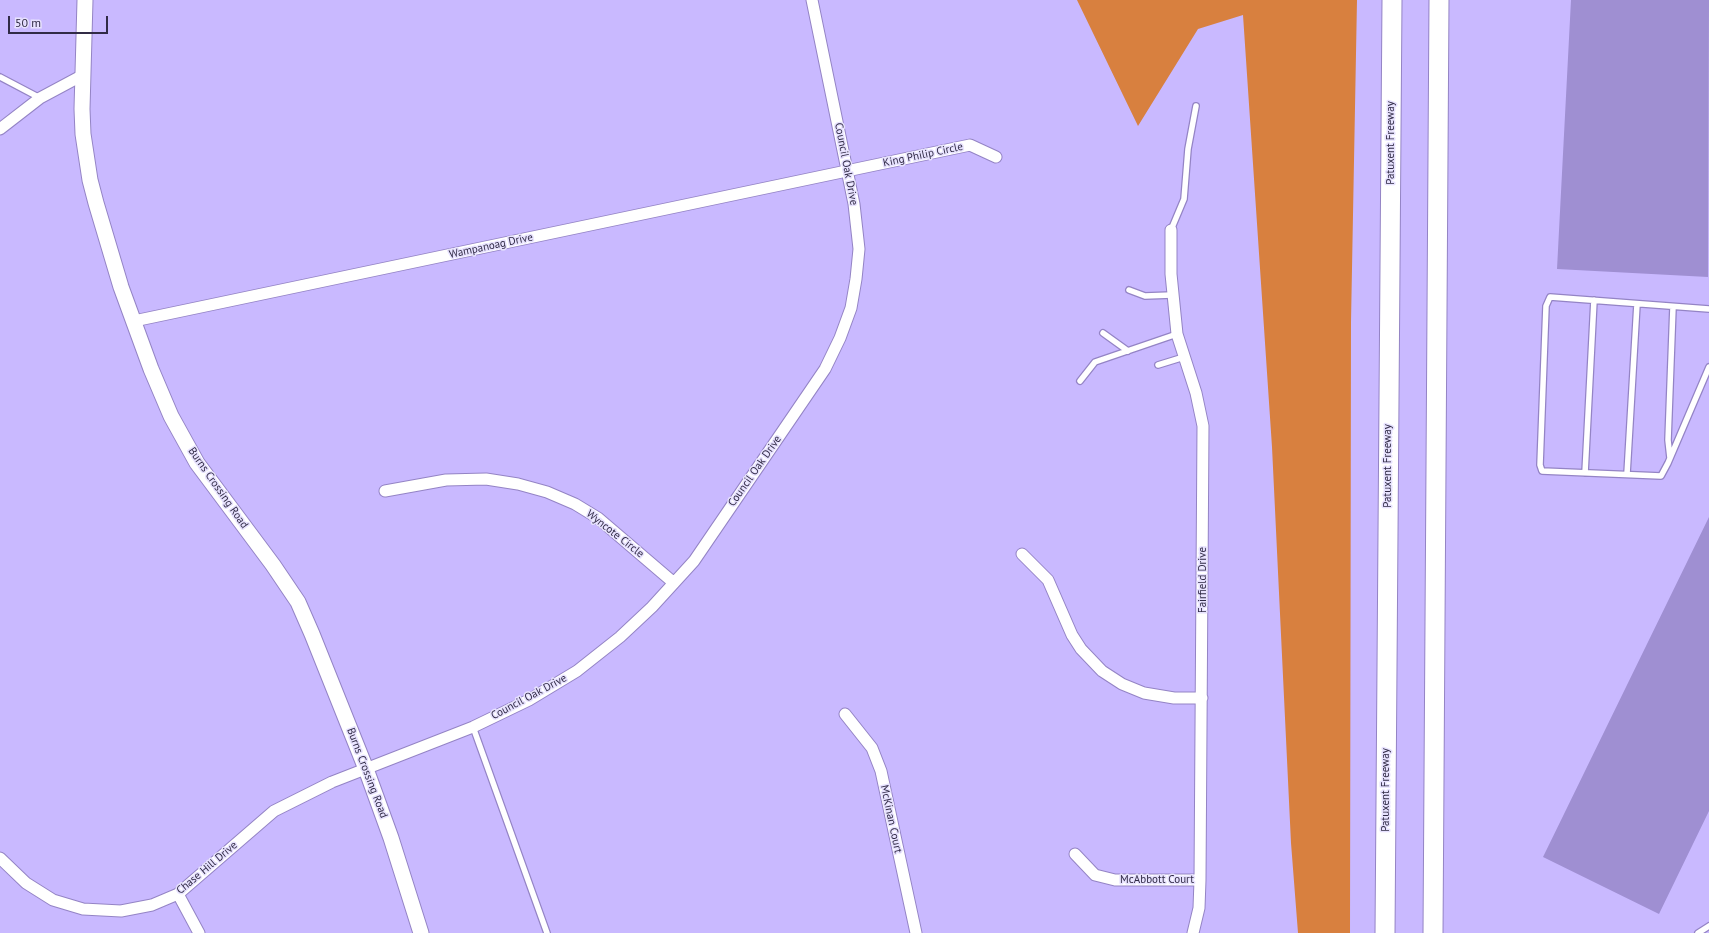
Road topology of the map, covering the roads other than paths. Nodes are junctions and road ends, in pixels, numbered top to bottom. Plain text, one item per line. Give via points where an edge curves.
1 (85, 0) edge
2 (812, 0) edge
3 (1392, 0) edge
4 (1439, 0) edge
5 (82, 75) junction
6 (0, 77) edge
7 (40, 98) junction
8 (1196, 106) dead end
9 (0, 129) edge
10 (996, 158) dead end
11 (847, 171) junction
12 (1171, 230) joint
13 (1130, 290) dead end
14 (1172, 296) junction
15 (1594, 300) junction
16 (1637, 304) junction
17 (1673, 307) junction
18 (1709, 309) edge
19 (134, 321) junction
20 (1103, 333) dead end
21 (1177, 334) junction
22 (1128, 351) junction
23 (1184, 357) junction
24 (1158, 365) dead end
25 (1709, 367) edge
26 (1080, 381) dead end
27 (1670, 460) junction
28 (1585, 473) junction
29 (1627, 474) junction
30 (385, 491) dead end
31 (1022, 554) dead end
32 (674, 583) junction
33 (1202, 698) junction
34 (845, 714) dead end
35 (473, 727) junction
36 (366, 769) junction
37 (1075, 854) dead end
38 (0, 858) edge
39 (1200, 880) junction
40 (178, 894) junction
41 (1709, 926) edge
42 (199, 933) edge
43 (421, 933) edge
44 (547, 933) edge
45 (916, 933) edge
46 (1193, 933) edge
47 (1385, 933) edge
48 (1433, 933) edge
49 (1698, 933) edge

1 - 5 street, Burns Crossing Road
2 - 11 street, Council Oak Drive
3 - 47 highway, Patuxent Freeway
4 - 48 highway
5 - 7 street
5 - 19 street, Burns Crossing Road via 83,134 90,180 110,254
6 - 7 lane
7 - 9 street
8 - 12 lane via 1188,149 1184,199
10 - 11 street, King Philip Circle via 970,145
11 - 19 street, Wampanoag Drive
11 - 32 street, Council Oak Drive via 859,249 851,308 840,338 824,369 766,456 694,561
12 - 14 street, Fairfield Drive
13 - 14 lane via 1145,296
14 - 21 street, Fairfield Drive
15 - 16 lane
15 - 28 lane
15 - 28 lane via 1550,297 1546,306 1540,465 1542,471
16 - 17 lane
16 - 29 lane
17 - 18 lane
17 - 27 lane via 1668,440
19 - 36 street, Burns Crossing Road via 171,416 197,463 298,602
20 - 22 lane
21 - 22 lane
21 - 23 street, Fairfield Drive
22 - 26 lane via 1095,362
23 - 24 lane
23 - 33 street, Fairfield Drive via 1196,393 1203,426
25 - 27 lane
27 - 29 lane via 1661,476
28 - 29 lane
30 - 32 street, Wyncote Circle via 446,480 486,479 547,492 575,504 598,518
31 - 33 street via 1048,580 1072,634 1081,649 1102,671 1122,684 1144,693 1174,698
32 - 35 street, Council Oak Drive via 620,637 577,671 529,700
33 - 39 street, Fairfield Drive
34 - 45 street, McKinan Court via 872,748 881,771
35 - 36 street, Council Oak Drive
35 - 44 lane
36 - 40 street, Chase Hill Drive via 332,782 274,811
36 - 43 street, Burns Crossing Road
37 - 39 street, McAbbott Court via 1095,874 1115,880
38 - 40 street, Chase Hill Drive via 26,883 53,900 83,909 121,911 152,905
39 - 46 street, Fairfield Drive via 1199,908
40 - 42 street
41 - 49 lane

